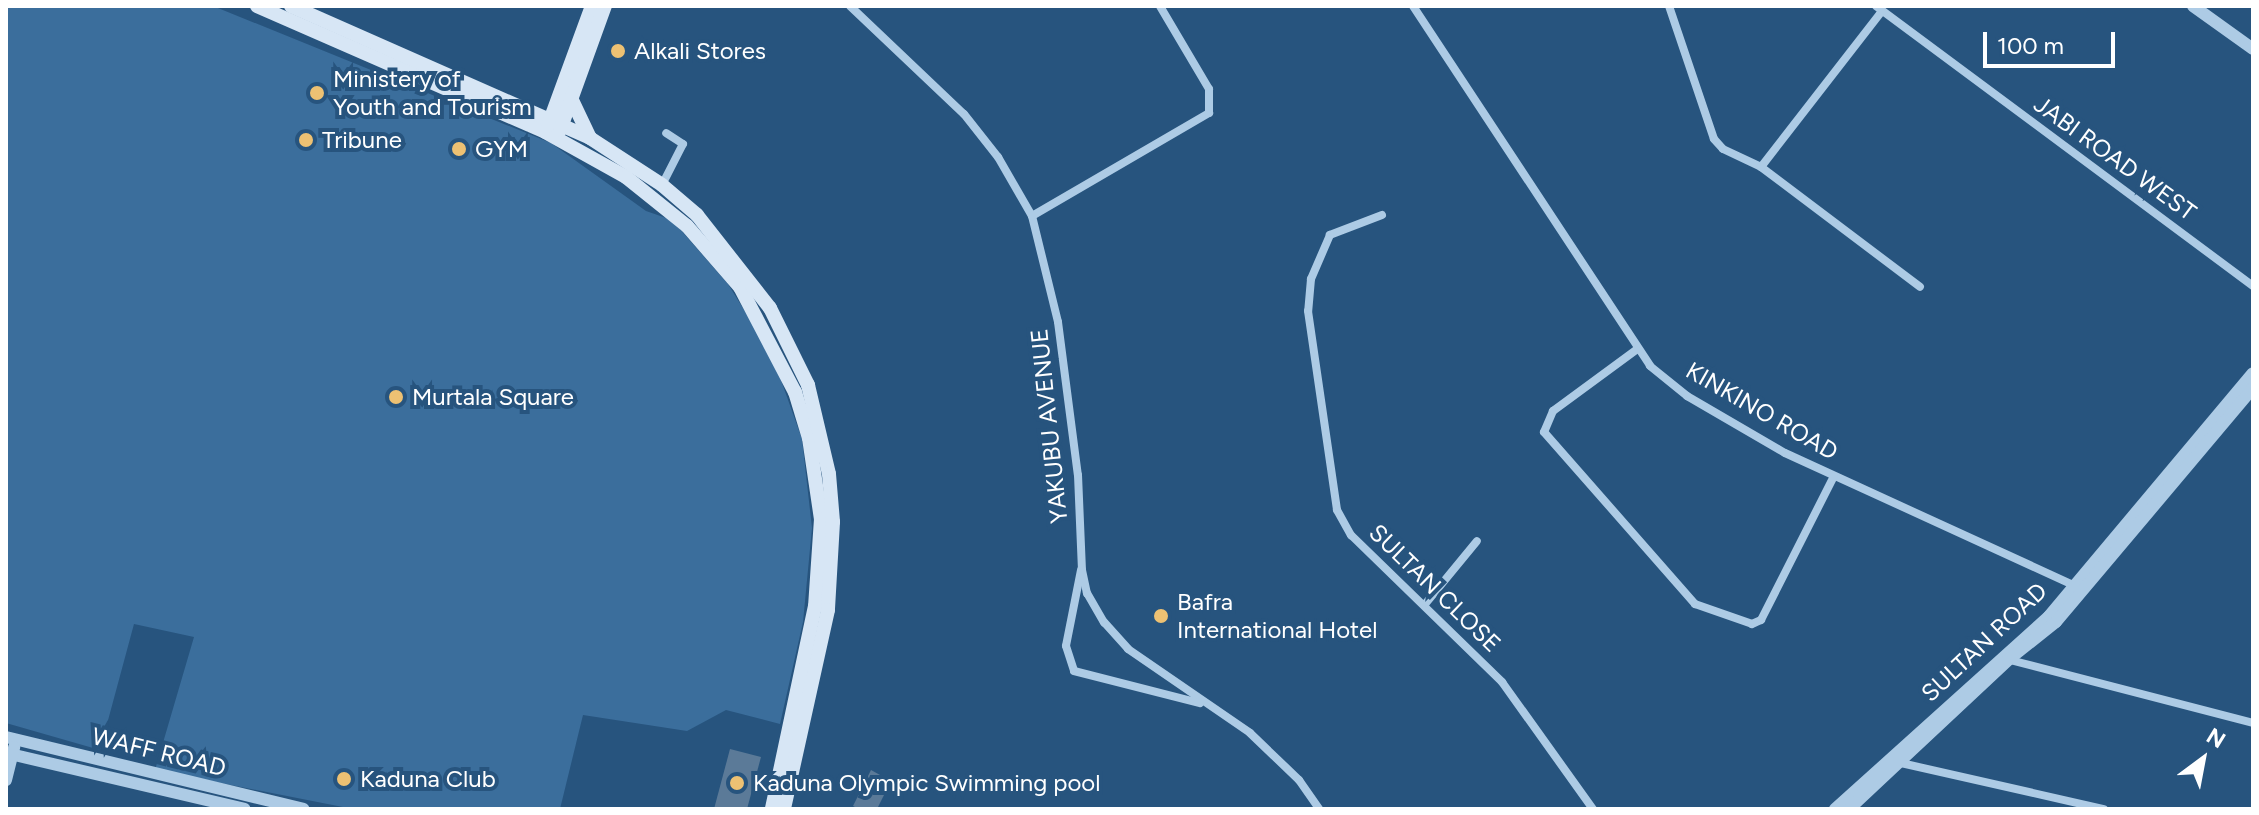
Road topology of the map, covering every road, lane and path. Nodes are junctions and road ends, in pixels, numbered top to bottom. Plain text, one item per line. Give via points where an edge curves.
1 (257, 6) edge
2 (291, 6) edge
3 (592, 6) edge
4 (605, 6) edge
5 (850, 6) edge
6 (1160, 6) edge
7 (1413, 6) edge
8 (1669, 6) edge
9 (2193, 6) edge
10 (1879, 8) edge
11 (2252, 47) edge
12 (567, 94) junction
13 (522, 107) junction
14 (554, 128) junction
15 (666, 133) dead end
16 (590, 138) junction
17 (1761, 167) junction
18 (662, 185) junction
19 (1382, 215) dead end
20 (1032, 216) junction
21 (2253, 286) edge
22 (1920, 287) dead end
23 (1636, 350) junction
24 (2253, 373) edge
25 (2253, 388) edge
26 (1834, 476) junction
27 (2172, 479) junction
28 (2155, 499) junction
29 (1477, 541) dead end
30 (1082, 570) junction
31 (2075, 586) junction
32 (1426, 603) junction
33 (2003, 659) junction
34 (1206, 704) junction
35 (2253, 723) edge
36 (11, 738) edge
37 (9, 753) edge
38 (32, 759) junction
39 (1901, 763) junction
40 (6, 779) edge
41 (245, 809) edge
42 (303, 809) edge
43 (772, 809) edge
44 (784, 809) edge
45 (1319, 809) edge
46 (1593, 809) edge
47 (1835, 809) edge
48 (1849, 809) edge
49 (2104, 809) edge

1 - 14 main road
2 - 13 main road
3 - 12 main road
4 - 12 main road
5 - 20 street, YAKUBU AVENUE via 964,114 998,157
6 - 20 street via 1209,89 1209,113
7 - 23 street, KINKINO ROAD
8 - 17 street via 1714,139
9 - 11 street
10 - 17 street
10 - 21 street, JABI ROAD WEST
12 - 13 main road
12 - 14 main road
12 - 16 main road
13 - 14 main road
14 - 16 main road
14 - 43 main road via 653,196 706,246 759,317 795,392 815,478 820,559
15 - 18 street via 683,144
16 - 18 main road
17 - 22 street
18 - 44 main road via 697,215 750,277 790,344 821,432 834,564
19 - 32 street, SULTAN CLOSE via 1328,238 1311,279 1308,311 1337,510 1351,535
20 - 30 street, YAKUBU AVENUE via 1058,322 1078,475
23 - 26 street, KINKINO ROAD via 1687,396
23 - 26 street via 1553,411 1544,432 1695,604 1752,624 1761,620
24 - 27 street
25 - 27 street
26 - 31 street, KINKINO ROAD
27 - 28 street
28 - 31 street, SULTAN ROAD
28 - 33 street, SULTAN ROAD via 2056,622
29 - 32 street
30 - 34 street, YAKUBU AVENUE via 1087,593 1128,649
30 - 34 street via 1066,646 1074,671
31 - 33 street, SULTAN ROAD
32 - 46 street, SULTAN CLOSE via 1502,682
33 - 35 street
33 - 39 street, SULTAN ROAD
33 - 47 street, SULTAN ROAD
34 - 45 street, YAKUBU AVENUE via 1274,755
36 - 37 street
36 - 42 street, WAFF ROAD
37 - 38 street, WAFF ROAD
37 - 40 street
38 - 40 street
38 - 41 street, WAFF ROAD
39 - 48 street, SULTAN ROAD
39 - 49 street

